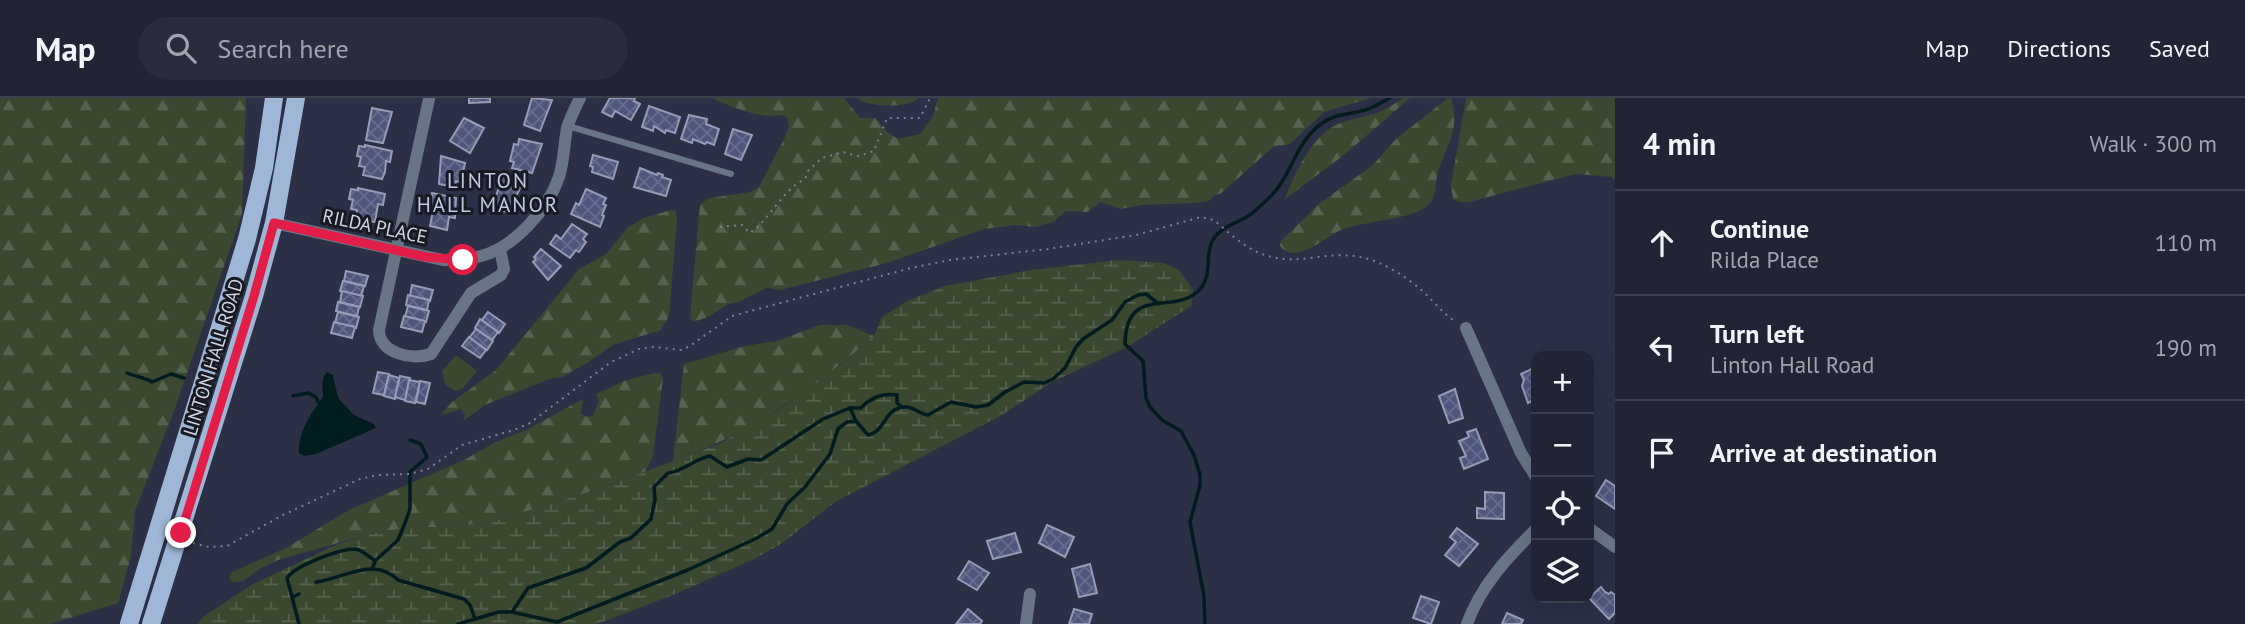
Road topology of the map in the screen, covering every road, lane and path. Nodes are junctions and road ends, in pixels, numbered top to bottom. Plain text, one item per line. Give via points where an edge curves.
1 (274, 98) edge
2 (296, 98) edge
3 (580, 98) edge
4 (930, 98) edge
5 (429, 99) edge
6 (568, 126) junction
7 (731, 174) dead end
8 (274, 223) junction
9 (720, 227) dead end
10 (500, 249) junction
11 (397, 250) junction
12 (1466, 328) joint
13 (1531, 469) edge
14 (1594, 532) edge
15 (1531, 534) edge
16 (179, 540) junction
17 (1615, 547) edge
18 (1030, 594) dead end
19 (129, 624) edge
20 (151, 624) edge
21 (1026, 624) edge
22 (1467, 624) edge

1 - 19 main road, LINTON HALL ROAD via 247,239
2 - 8 main road, LINTON HALL ROAD
3 - 6 street, RILDA PLACE
4 - 9 path via 920,118 887,118 874,151 822,158 750,233 742,225
5 - 11 street
6 - 7 lane
6 - 10 street, RILDA PLACE via 553,192 526,227
8 - 11 street, RILDA PLACE
8 - 16 main road, LINTON HALL ROAD
10 - 11 street, RILDA PLACE via 463,260
10 - 11 street via 501,275 471,293 435,349 419,357 388,349 379,338
12 - 13 street
12 - 16 path via 1419,288 1363,257 1269,258 1245,247 1214,220 1201,217 1136,235 911,268 732,316 681,350 654,347 625,354 530,423 462,445 428,469 351,483 227,546
14 - 17 street
15 - 22 street via 1490,579
16 - 20 main road, LINTON HALL ROAD
18 - 21 street

